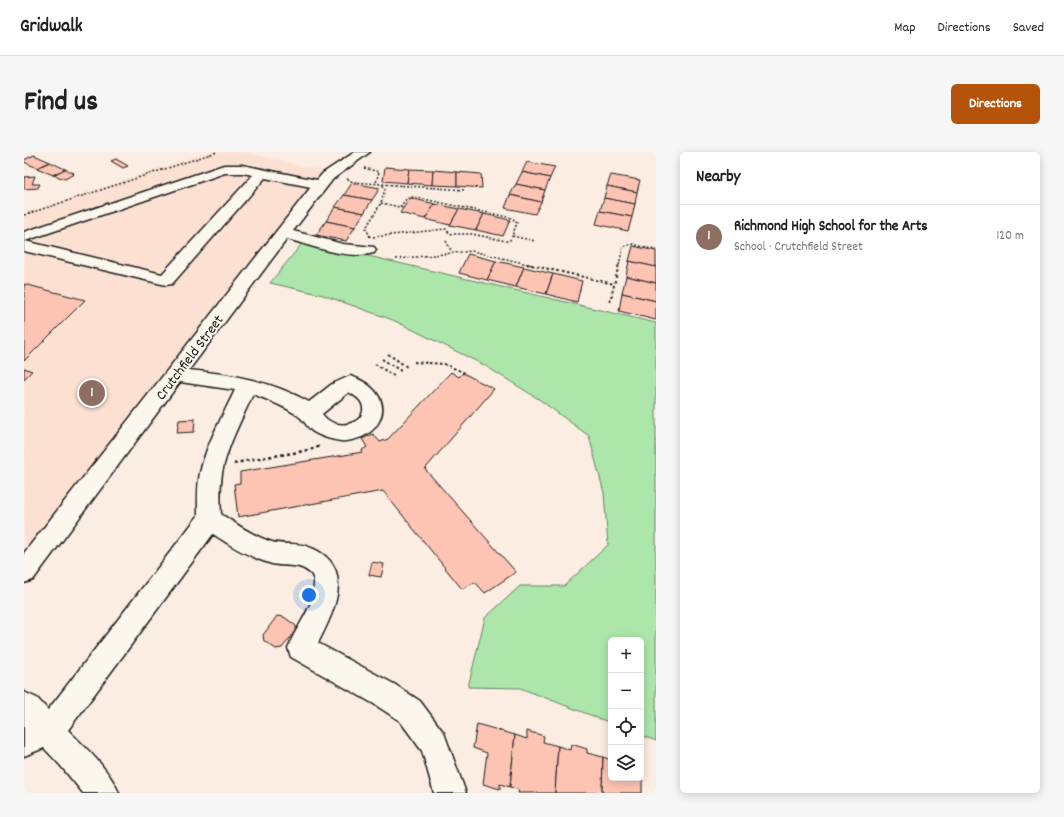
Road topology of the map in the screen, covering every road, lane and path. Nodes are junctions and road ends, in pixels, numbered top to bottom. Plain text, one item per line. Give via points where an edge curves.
1 (217, 152) edge
2 (362, 159) edge
3 (262, 173) junction
4 (343, 178) dead end
5 (376, 184) junction
6 (382, 184) junction
7 (320, 185) junction
8 (464, 190) dead end
9 (381, 203) junction
10 (400, 207) junction
11 (404, 208) dead end
12 (24, 215) edge
13 (283, 233) junction
14 (512, 236) junction
15 (24, 237) edge
16 (446, 241) dead end
17 (535, 241) dead end
18 (368, 242) junction
19 (24, 246) edge
20 (656, 250) edge
21 (452, 252) junction
22 (396, 259) dead end
23 (614, 284) junction
24 (610, 302) dead end
25 (388, 354) dead end
26 (382, 359) dead end
27 (414, 362) dead end
28 (375, 364) dead end
29 (407, 366) dead end
30 (401, 371) dead end
31 (465, 373) dead end
32 (175, 375) junction
33 (394, 376) dead end
34 (247, 386) junction
35 (310, 413) dead end
36 (324, 444) dead end
37 (228, 466) dead end
38 (210, 519) junction
39 (24, 572) edge
40 (24, 706) edge
41 (37, 737) edge
42 (103, 793) edge
43 (450, 793) edge

1 - 12 path
2 - 5 path via 379,172
2 - 7 street, Crutchfield Street via 337,170
3 - 7 street
3 - 15 street via 235,168 224,169
3 - 19 street via 166,280
4 - 5 path via 353,182
5 - 6 path
6 - 8 path
6 - 9 path via 385,189
7 - 13 street, Crutchfield Street
9 - 10 path
9 - 18 path via 366,228
10 - 11 path
10 - 14 path via 407,198 414,197 512,218 518,223
13 - 18 street via 343,249
13 - 32 street, Crutchfield Street
14 - 17 path
14 - 18 path via 506,241 472,234 453,235 446,229
16 - 21 path
20 - 23 path via 632,244 623,247
21 - 22 path
21 - 23 path via 472,250
23 - 24 path
25 - 29 path
26 - 30 path
27 - 31 path via 444,364
28 - 33 path
32 - 34 street
32 - 39 street, Crutchfield Street
34 - 35 street via 267,391
34 - 38 street via 212,468 208,494
36 - 37 path via 310,450 249,459
38 - 41 street
38 - 43 street via 244,540 272,553 306,557 318,563 327,578 326,594 300,648 410,711 434,743
40 - 41 street
41 - 42 street via 71,754

